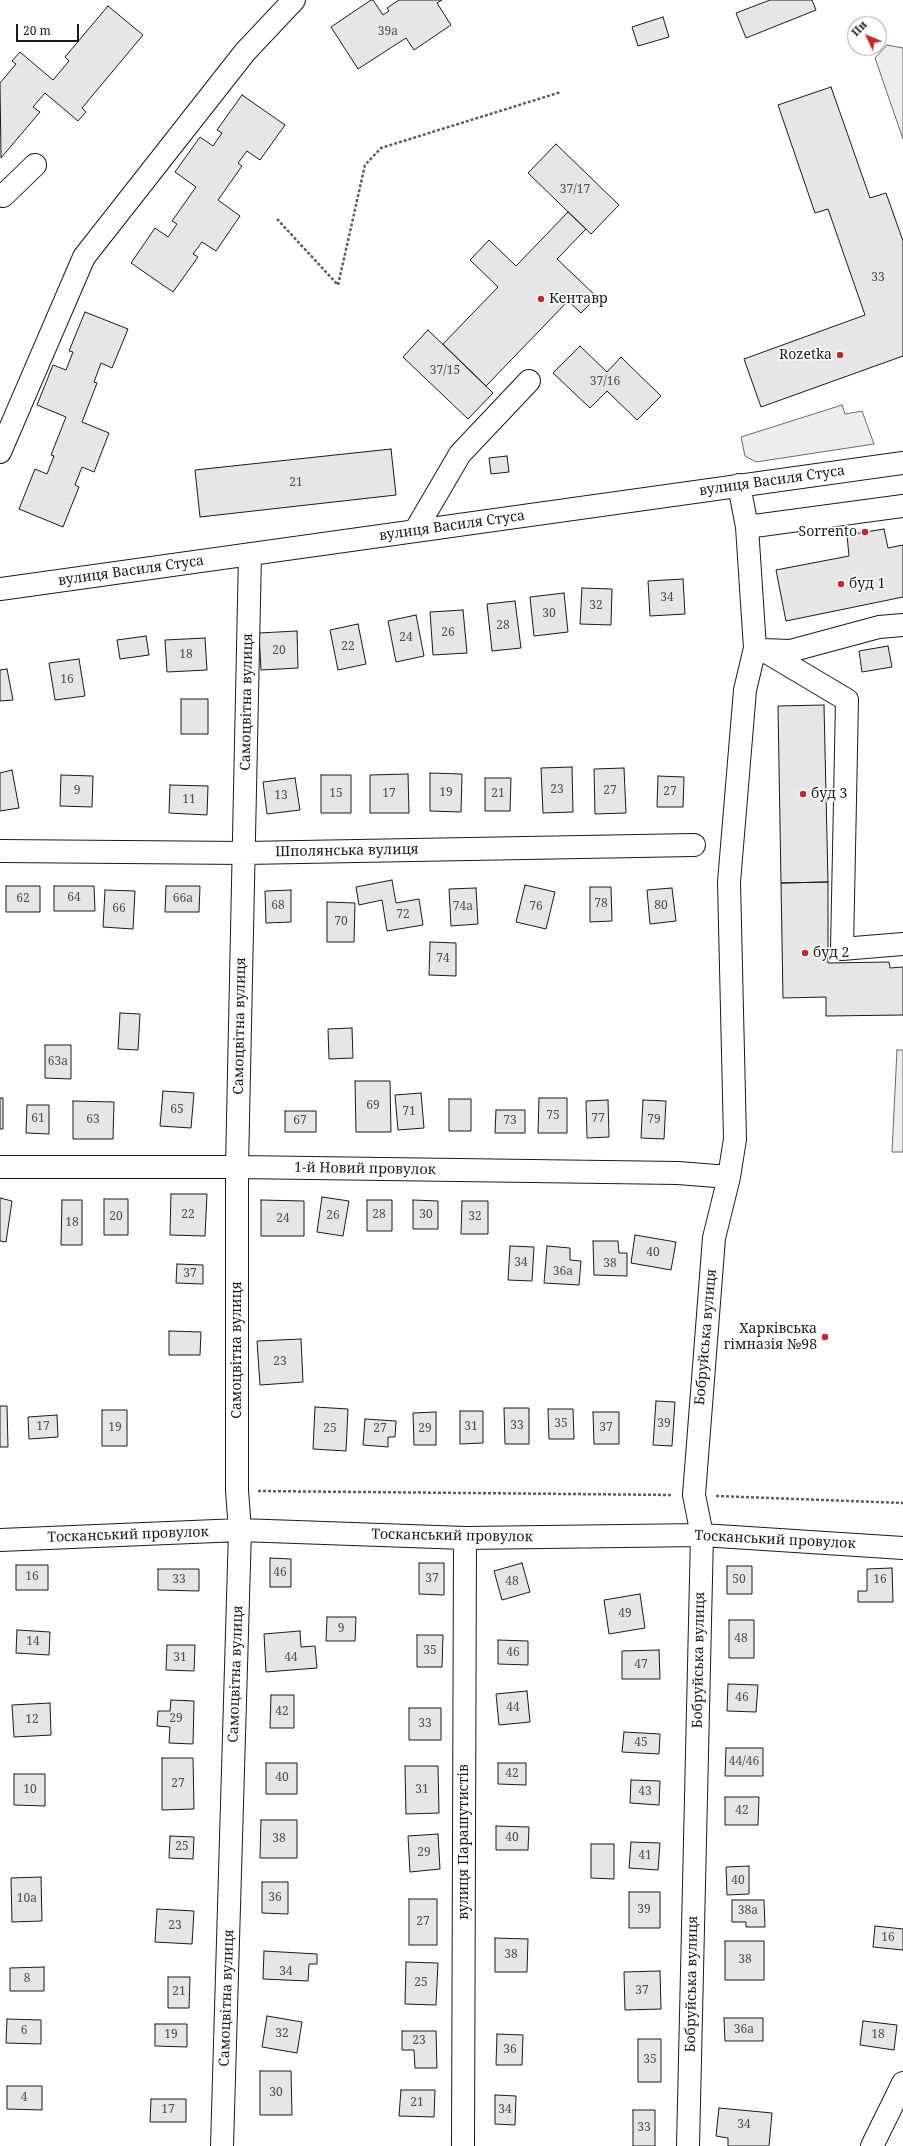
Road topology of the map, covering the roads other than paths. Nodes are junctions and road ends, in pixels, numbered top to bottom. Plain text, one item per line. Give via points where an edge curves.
1 (294, 0) edge
2 (35, 165) dead end
3 (0, 194) edge
4 (529, 381) dead end
5 (0, 452) edge
6 (903, 463) edge
7 (739, 485) junction
8 (903, 506) edge
9 (747, 528) junction
10 (415, 532) junction
11 (250, 554) junction
12 (0, 589) edge
13 (903, 625) edge
14 (759, 649) junction
15 (694, 845) dead end
16 (0, 851) edge
17 (245, 853) junction
18 (903, 944) edge
19 (0, 1166) edge
20 (237, 1167) junction
21 (729, 1177) junction
22 (240, 1530) junction
23 (702, 1535) junction
24 (465, 1538) junction
25 (0, 1540) edge
26 (903, 1548) edge
27 (903, 2083) edge
28 (222, 2146) edge
29 (463, 2146) edge
30 (688, 2146) edge
31 (872, 2146) edge

1 - 5 street via 245,52 84,257
2 - 3 street via 2,196
4 - 10 street via 460,454
6 - 7 street, вулиця Василя Стуса
7 - 9 street, Бобруйська вулиця
7 - 10 street, вулиця Василя Стуса
8 - 9 street
9 - 14 street, Бобруйська вулиця
10 - 11 street, вулиця Василя Стуса
11 - 12 street, вулиця Василя Стуса
11 - 17 street, Самоцвітна вулиця
13 - 14 street via 879,627 790,651
14 - 18 street via 847,700 842,949
14 - 21 street, Бобруйська вулиця via 745,690 729,882 735,1139
15 - 17 street, Шполянська вулиця
16 - 17 street, Шполянська вулиця
17 - 20 street, Самоцвітна вулиця
19 - 20 street, 1-й Новий провулок
20 - 21 street, 1-й Новий провулок via 678,1173
20 - 22 street, Самоцвітна вулиця via 237,1491
21 - 23 street, Бобруйська вулиця via 714,1238 694,1495
22 - 24 street, Тосканський провулок
22 - 25 street, Тосканський провулок
22 - 28 street, Самоцвітна вулиця
23 - 24 street, Тосканський провулок
23 - 26 street, Тосканський провулок
23 - 30 street, Бобруйська вулиця
24 - 29 street, вулиця Парашутистів
27 - 31 street

